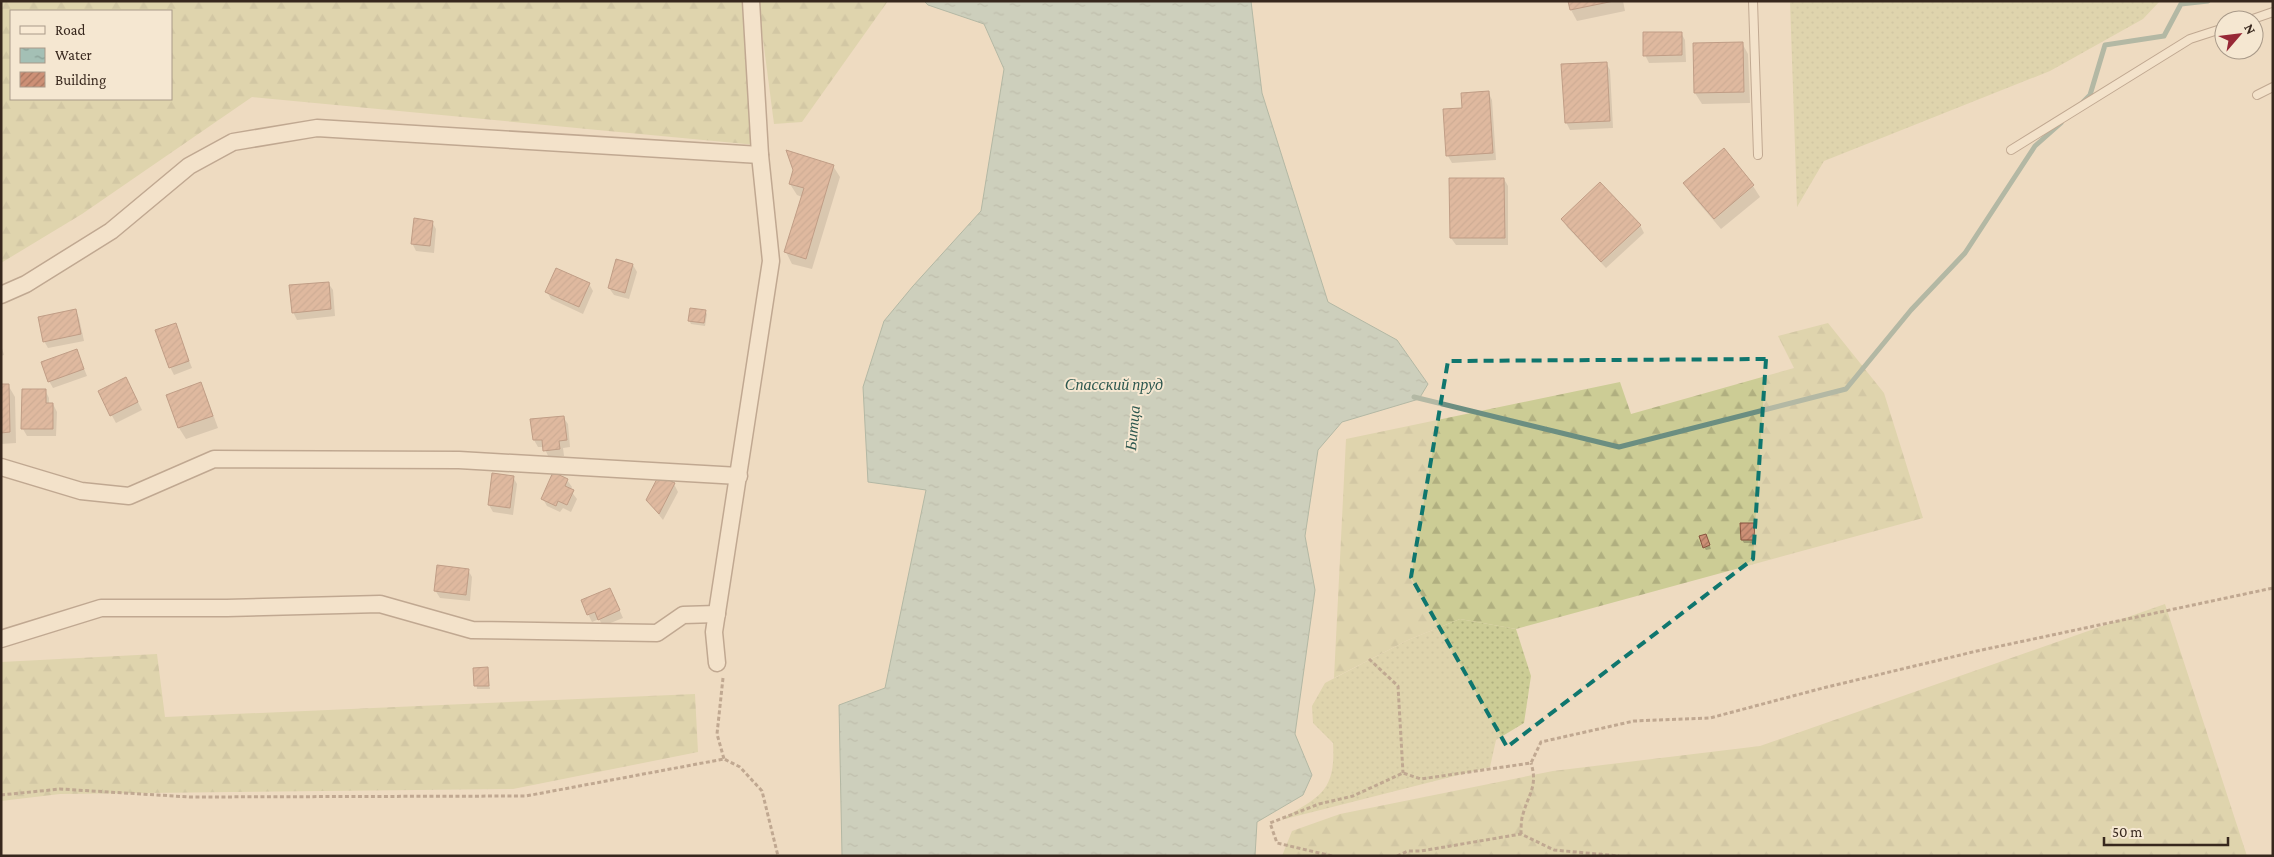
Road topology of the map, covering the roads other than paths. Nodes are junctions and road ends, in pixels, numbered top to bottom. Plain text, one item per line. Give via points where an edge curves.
1 (751, 1) edge
2 (1753, 1) edge
3 (2214, 32) edge
4 (2273, 87) edge
5 (2258, 94) dead end
6 (2011, 150) dead end
7 (760, 155) junction
8 (1758, 155) dead end
9 (1, 295) edge
10 (1, 467) edge
11 (739, 476) junction
12 (717, 614) junction
13 (1, 639) edge
14 (720, 670) road end

1 - 7 street
2 - 8 lane
3 - 6 lane via 2190,40
4 - 5 lane
7 - 9 street via 317,128 234,142 189,166 111,231 26,284
7 - 11 street via 771,261
10 - 11 street via 81,490 129,496 214,459 459,460
11 - 12 street
12 - 13 street via 683,615 657,633 472,630 380,604 101,608
12 - 14 street via 714,632

